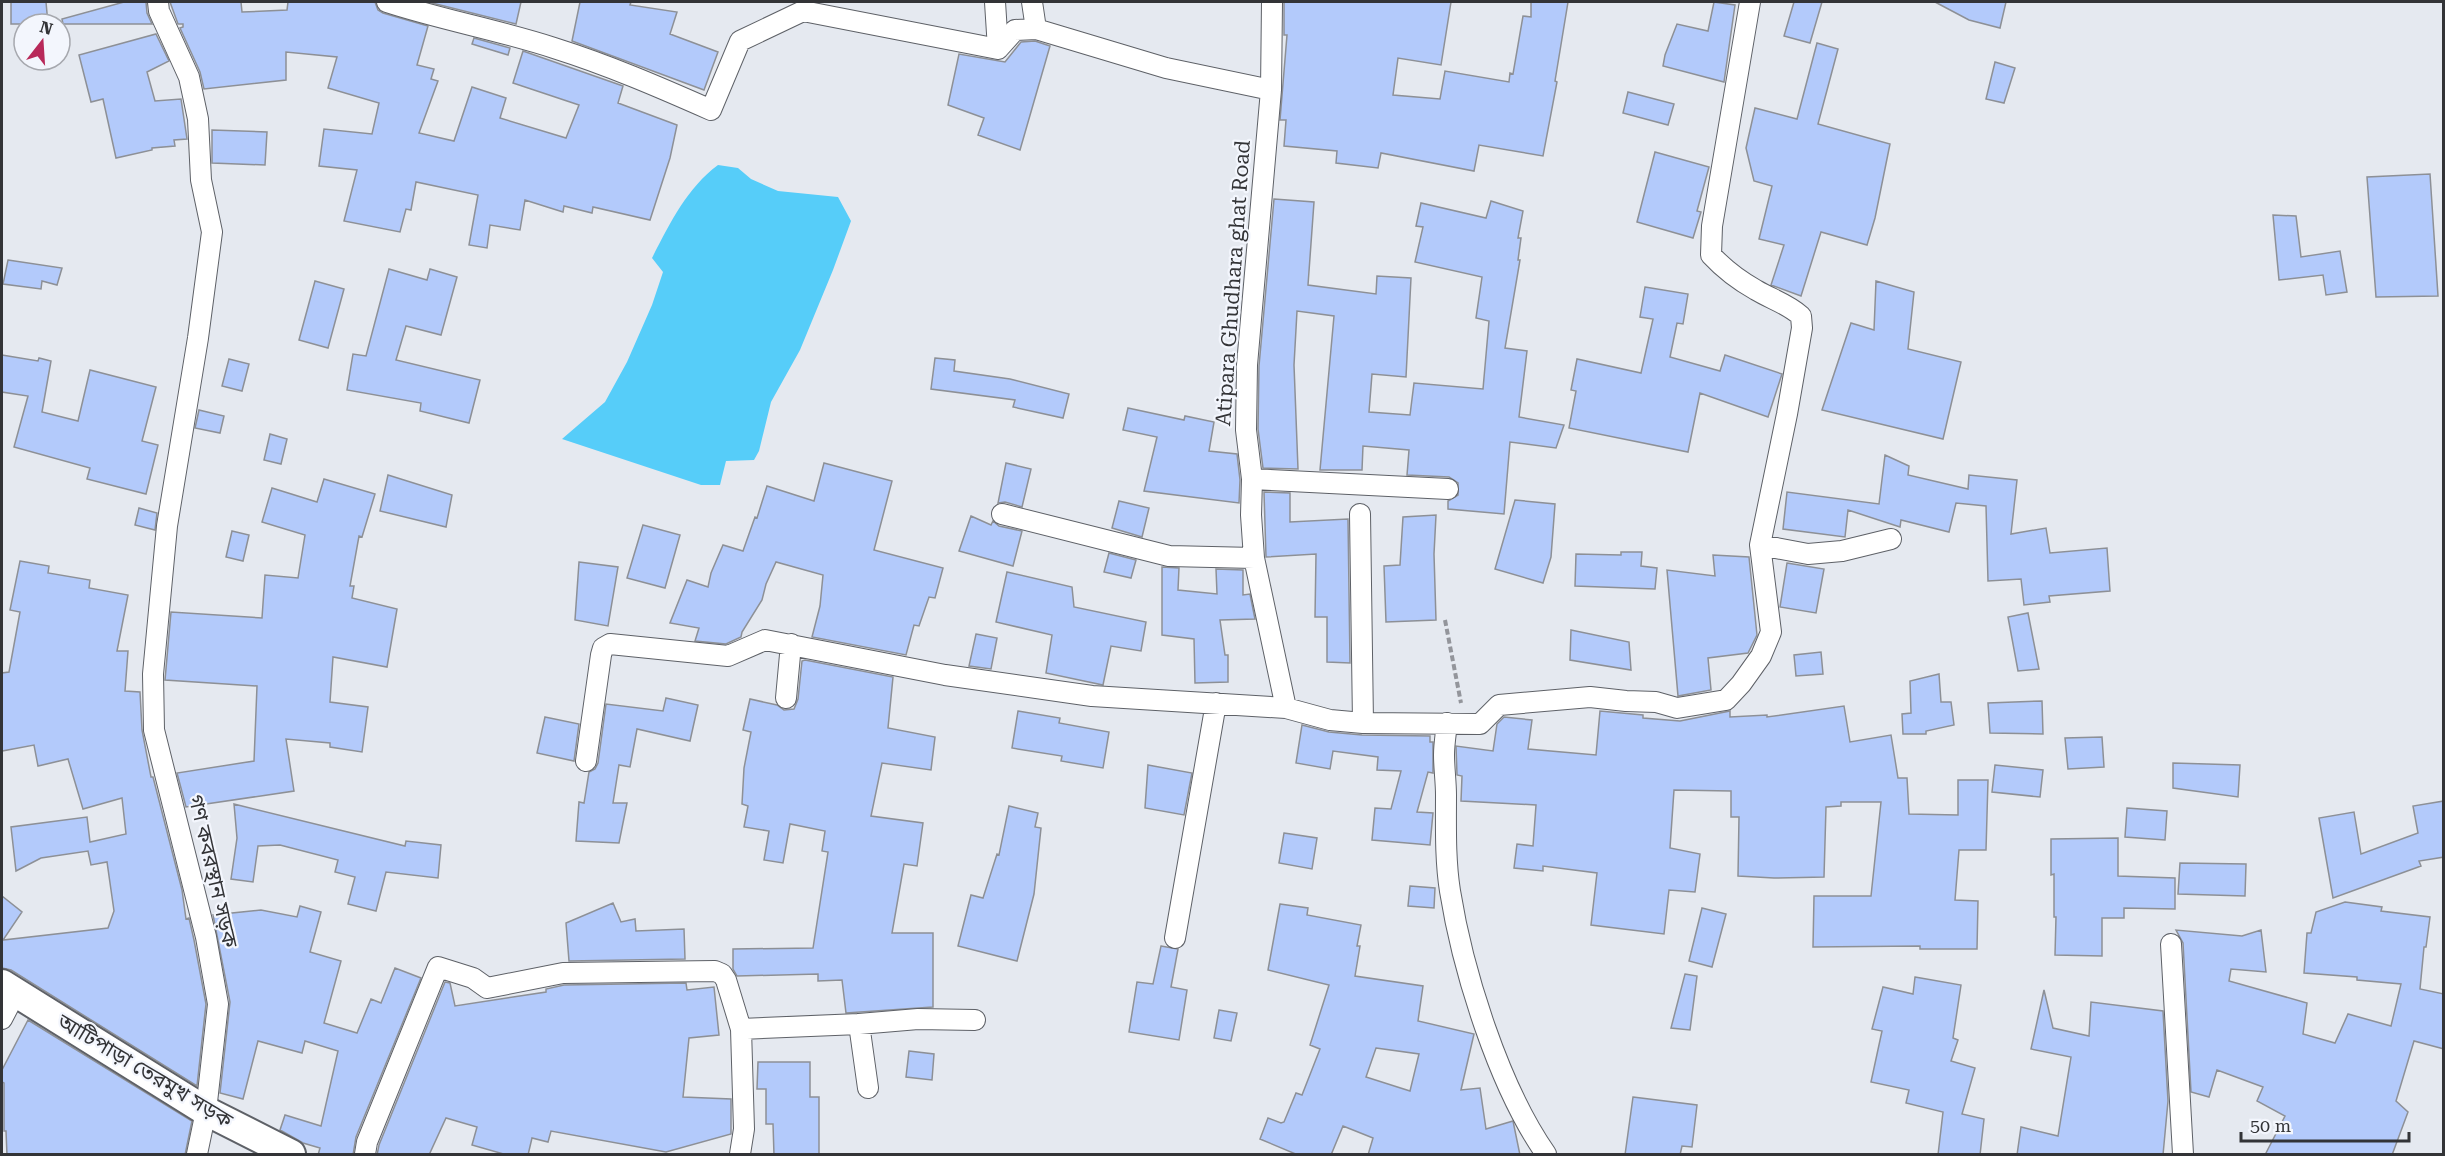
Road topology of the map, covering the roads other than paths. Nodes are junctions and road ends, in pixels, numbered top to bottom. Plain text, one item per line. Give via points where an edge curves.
1 (158, 2) edge
2 (387, 2) edge
3 (995, 2) edge
4 (1032, 2) edge
5 (1272, 2) edge
6 (1750, 2) edge
7 (1036, 29) junction
8 (999, 49) junction
9 (1271, 90) junction
10 (1252, 479) junction
11 (1448, 489) dead end
12 (1002, 514) dead end
13 (1360, 514) dead end
14 (1891, 539) dead end
15 (1760, 545) junction
16 (1254, 558) junction
17 (791, 644) junction
18 (786, 698) dead end
19 (1216, 703) junction
20 (1286, 708) junction
21 (1363, 723) junction
22 (1447, 723) junction
23 (586, 761) dead end
24 (1175, 938) dead end
25 (2171, 944) dead end
26 (9, 988) edge
27 (2, 1019) edge
28 (975, 1020) dead end
29 (859, 1024) junction
30 (741, 1029) junction
31 (868, 1088) dead end
32 (206, 1111) junction
33 (197, 1155) edge
34 (291, 1155) edge
35 (365, 1155) edge
36 (740, 1155) edge
37 (1546, 1155) edge
38 (2183, 1155) edge

1 - 32 street, গণ কবরস্থান সড়ক via 189,77 198,119 201,180 212,232 166,526 153,674 154,730 206,937 218,1004
2 - 8 street via 552,47 632,75 711,110 740,41 803,11
3 - 8 street
4 - 7 street
5 - 9 street, Atipara Ghudhara ghat Road
6 - 15 street via 1712,225 1711,255 1754,289 1802,316
7 - 8 street via 1015,30
7 - 9 street via 1166,68
9 - 10 street, Atipara Ghudhara ghat Road via 1247,365 1246,430
10 - 11 street
10 - 16 street, Atipara Ghudhara ghat Road
12 - 16 street via 1170,556
13 - 21 street
14 - 15 street via 1842,551 1808,554
15 - 22 street via 1771,632 1761,656 1726,700 1677,708 1656,702 1590,697 1548,699 1499,705 1480,723
16 - 20 street, Atipara Ghudhara ghat Road
17 - 18 street
17 - 19 street via 945,675 1092,696
17 - 23 street via 765,640 728,656 610,644 603,648
19 - 20 street
19 - 24 street
20 - 21 street via 1330,720
21 - 22 street
22 - 37 street via 1443,753 1450,891 1473,986 1498,1058 1513,1096
25 - 38 street
26 - 27 street
26 - 32 main road, আটিপাড়া তেরমুখ সড়ক
28 - 29 street via 918,1018
29 - 30 street
29 - 31 street
30 - 35 street via 726,980 715,970 563,973 487,988 473,978 438,967
30 - 36 street via 744,1129
32 - 33 street, গণ কবরস্থান সড়ক
32 - 34 main road, আটিপাড়া তেরমুখ সড়ক

